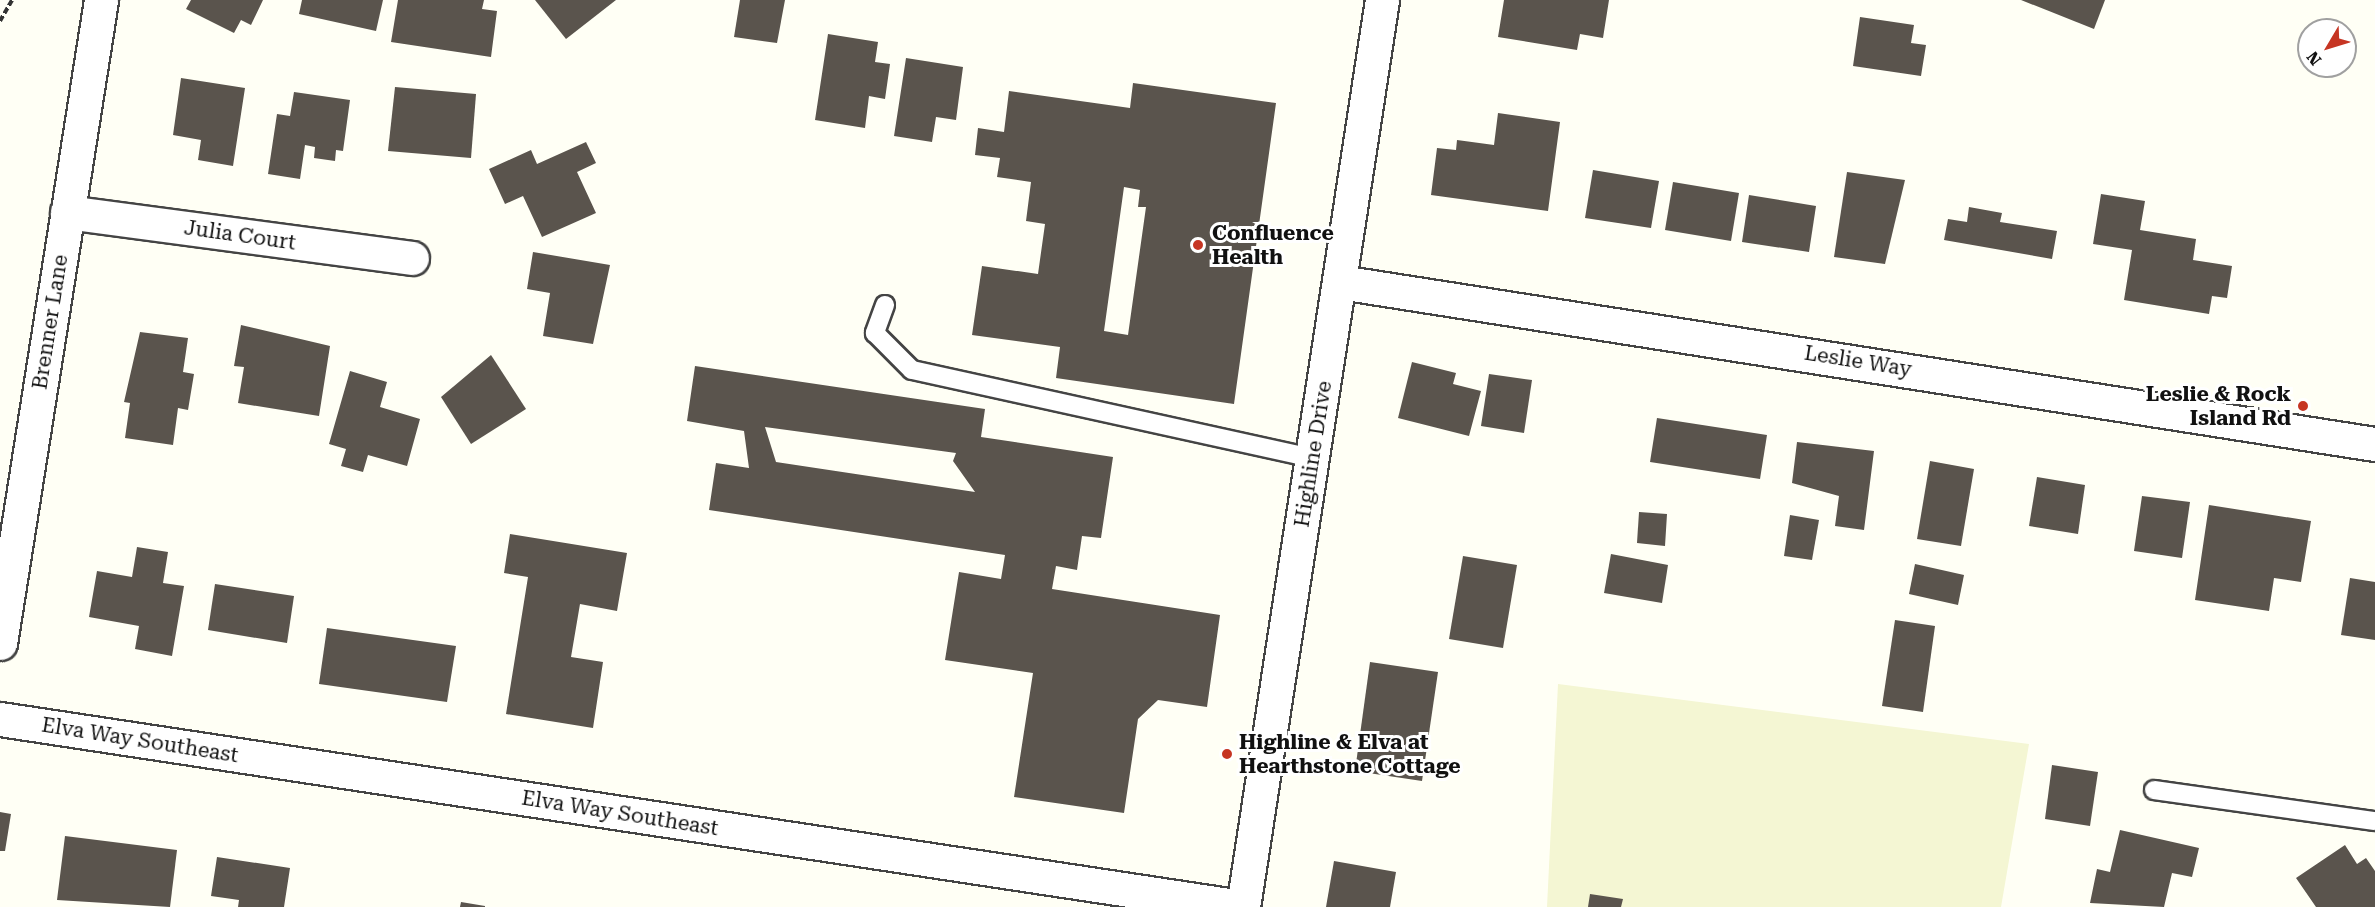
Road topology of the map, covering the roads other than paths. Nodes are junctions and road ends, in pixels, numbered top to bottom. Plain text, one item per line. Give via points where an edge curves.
1 (101, 0) edge
2 (1382, 0) edge
3 (67, 212) junction
4 (412, 258) dead end
5 (1340, 282) junction
6 (885, 305) dead end
7 (2375, 444) edge
8 (1312, 458) junction
9 (0, 643) edge
10 (0, 719) edge
11 (2154, 790) dead end
12 (2375, 821) edge
13 (1242, 907) edge

1 - 3 street, Brenner Lane
2 - 5 street, Highline Drive
3 - 4 street, Julia Court
3 - 9 street, Brenner Lane
5 - 7 street, Leslie Way
5 - 8 street, Highline Drive
6 - 8 lane via 874,333 912,370
8 - 13 street, Highline Drive
10 - 13 street, Elva Way Southeast
11 - 12 lane

